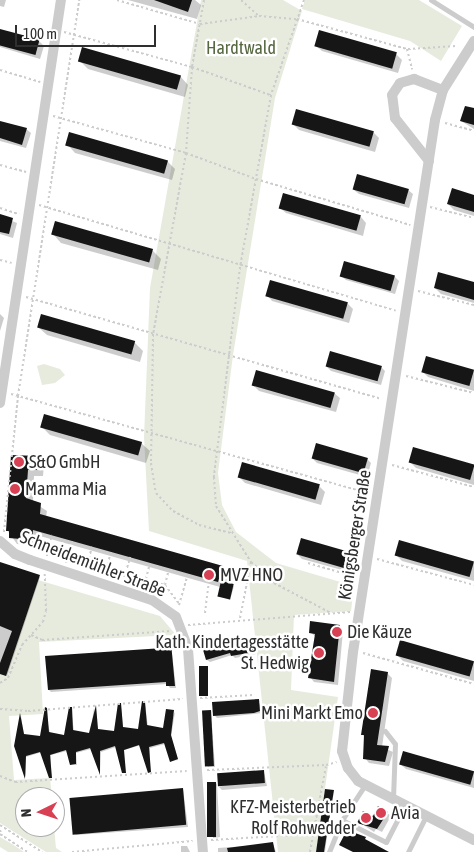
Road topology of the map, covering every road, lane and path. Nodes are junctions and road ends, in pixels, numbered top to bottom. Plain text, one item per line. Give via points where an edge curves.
1 (61, 0) edge
2 (79, 0) edge
3 (117, 0) edge
4 (204, 0) edge
5 (240, 0) edge
6 (304, 0) edge
7 (431, 0) edge
8 (259, 16) junction
9 (297, 19) junction
10 (200, 24) junction
11 (474, 27) edge
12 (57, 30) junction
13 (74, 35) junction
14 (474, 41) edge
15 (456, 46) dead end
16 (407, 49) junction
17 (192, 67) junction
18 (0, 70) edge
19 (414, 78) junction
20 (50, 84) junction
21 (443, 90) junction
22 (271, 95) junction
23 (45, 114) junction
24 (62, 119) junction
25 (435, 120) junction
26 (474, 131) edge
27 (186, 153) junction
28 (428, 161) junction
29 (0, 165) edge
30 (36, 175) junction
31 (256, 179) junction
32 (31, 203) junction
33 (422, 206) junction
34 (0, 208) edge
35 (48, 208) junction
36 (29, 216) junction
37 (474, 218) edge
38 (419, 227) junction
39 (168, 243) junction
40 (240, 267) junction
41 (409, 289) junction
42 (17, 295) junction
43 (34, 300) junction
44 (474, 305) edge
45 (405, 314) junction
46 (153, 334) junction
47 (229, 357) junction
48 (396, 375) junction
49 (2, 392) junction
50 (474, 393) edge
51 (18, 396) junction
52 (392, 400) junction
53 (0, 403) edge
54 (150, 433) junction
55 (216, 449) junction
56 (383, 462) junction
57 (474, 487) edge
58 (377, 496) junction
59 (231, 533) junction
60 (52, 535) dead end
61 (3, 538) edge
62 (72, 541) dead end
63 (92, 547) dead end
64 (111, 552) dead end
65 (40, 553) dead end
66 (368, 556) junction
67 (68, 557) junction
68 (130, 557) dead end
69 (47, 560) junction
70 (251, 562) junction
71 (88, 563) junction
72 (150, 563) dead end
73 (308, 563) dead end
74 (107, 568) junction
75 (169, 568) dead end
76 (64, 571) junction
77 (126, 573) junction
78 (188, 574) dead end
79 (84, 577) junction
80 (365, 578) junction
81 (146, 579) junction
82 (208, 580) dead end
83 (102, 584) junction
84 (165, 584) junction
85 (474, 585) edge
86 (121, 589) junction
87 (180, 605) junction
88 (360, 611) junction
89 (205, 613) dead end
90 (331, 613) junction
91 (240, 618) junction
92 (180, 624) junction
93 (31, 635) junction
94 (353, 652) junction
95 (0, 683) edge
96 (474, 684) edge
97 (253, 695) dead end
98 (192, 698) junction
99 (0, 709) edge
100 (385, 731) dead end
101 (344, 760) junction
102 (326, 765) junction
103 (198, 770) junction
104 (0, 776) edge
105 (365, 785) junction
106 (392, 799) junction
107 (404, 805) junction
108 (426, 816) junction
109 (342, 820) junction
110 (0, 825) edge
111 (0, 830) edge
112 (313, 834) junction
113 (1, 835) edge
114 (474, 840) edge
115 (202, 841) junction
116 (331, 851) edge
117 (28, 852) edge
118 (42, 852) edge
119 (72, 852) edge
120 (203, 852) edge
121 (310, 852) edge
122 (408, 852) edge

1 - 12 street
2 - 13 path
3 - 10 path
4 - 10 path
5 - 8 path
6 - 9 path
7 - 11 lane
8 - 9 path
8 - 10 path
9 - 16 path
9 - 22 path
10 - 17 path
12 - 13 path
12 - 20 street
13 - 17 path
13 - 24 path
14 - 21 street, Königsberger Straße
15 - 16 path
16 - 19 path
17 - 22 path
17 - 27 path
18 - 20 path
19 - 21 street
19 - 28 street via 400,83 392,95 392,106 395,118
20 - 23 street
21 - 25 street, Königsberger Straße
22 - 31 path
23 - 24 path
23 - 30 street
24 - 27 path
24 - 35 path
25 - 26 path
25 - 28 street, Königsberger Straße
27 - 31 path
27 - 39 path
28 - 33 street, Königsberger Straße
29 - 30 path
30 - 32 street
31 - 38 path
31 - 40 path
32 - 35 path
32 - 36 street
33 - 37 path
33 - 38 street, Königsberger Straße
34 - 36 path
35 - 39 path
35 - 43 path
36 - 42 street
38 - 41 street, Königsberger Straße
39 - 40 path
39 - 46 path
40 - 45 path
40 - 47 path
41 - 44 path
41 - 45 street, Königsberger Straße
42 - 43 path
42 - 49 street
43 - 46 path
43 - 51 path
45 - 48 street, Königsberger Straße
46 - 47 path
46 - 54 path
47 - 52 path
47 - 55 path
48 - 50 path
48 - 52 street, Königsberger Straße
49 - 51 path
49 - 53 street
51 - 54 path
51 - 61 path
52 - 56 street, Königsberger Straße
54 - 55 path
54 - 59 path via 156,493 173,511 199,525
55 - 58 path
55 - 59 path via 216,506
56 - 57 path
56 - 58 street, Königsberger Straße
58 - 66 street, Königsberger Straße
59 - 70 path
60 - 69 path
61 - 69 street, Schneidemühler Straße via 15,554
62 - 67 path
63 - 71 path
64 - 74 path
65 - 69 path
66 - 80 street, Königsberger Straße
66 - 85 path
67 - 69 path
67 - 71 path
67 - 76 path
68 - 77 path
69 - 76 street, Schneidemühler Straße
69 - 93 path via 44,577 46,611 43,622
70 - 90 path via 274,583
70 - 91 path
71 - 74 path
71 - 79 path
72 - 81 path
73 - 80 path
74 - 77 path
74 - 83 path
75 - 84 path
76 - 79 street, Schneidemühler Straße
77 - 81 path
77 - 86 path
78 - 87 path
79 - 83 street, Schneidemühler Straße
80 - 88 street, Königsberger Straße
81 - 84 path
82 - 89 path
83 - 86 street, Schneidemühler Straße
84 - 87 path
86 - 92 street, Schneidemühler Straße via 152,600
87 - 92 path
88 - 90 path
88 - 94 street, Königsberger Straße
90 - 91 path
91 - 92 path
92 - 93 path via 42,640
92 - 98 street via 188,649
93 - 95 path via 22,645 8,678
94 - 96 path
94 - 101 street, Königsberger Straße via 342,737
97 - 98 path
98 - 99 path via 28,711
98 - 103 street
100 - 106 lane via 395,744
101 - 102 path
101 - 105 street via 353,776
102 - 103 path
102 - 112 path
103 - 104 path via 15,782
103 - 115 street
105 - 106 street
105 - 109 lane
106 - 107 street
107 - 108 street
107 - 109 lane via 386,842
108 - 114 street
108 - 122 lane
109 - 116 lane
110 - 118 path
111 - 113 path
112 - 115 path
112 - 121 path
113 - 117 path
115 - 119 path
115 - 120 street

